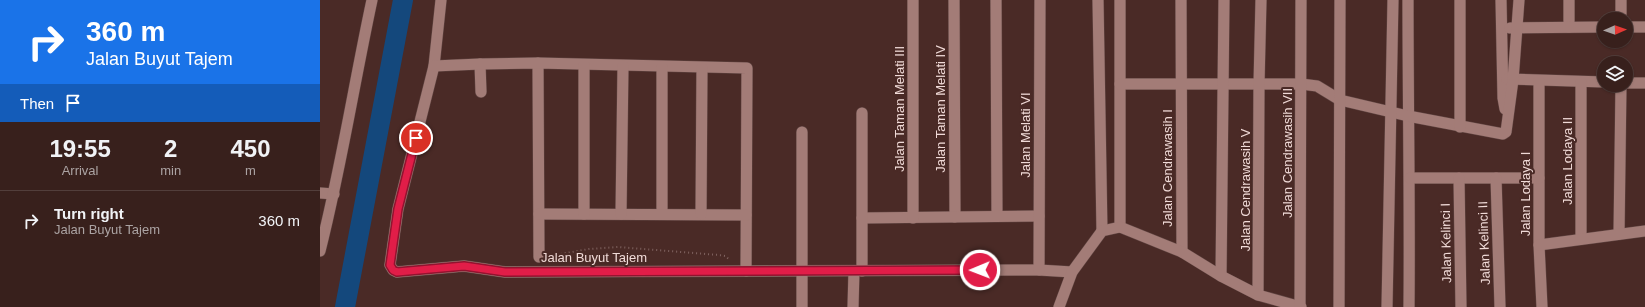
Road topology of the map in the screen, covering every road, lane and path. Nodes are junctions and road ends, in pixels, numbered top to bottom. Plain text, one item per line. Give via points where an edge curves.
1 (372, 0) edge
2 (441, 0) edge
3 (913, 0) edge
4 (954, 0) edge
5 (996, 0) edge
6 (1040, 0) edge
7 (1098, 0) edge
8 (1120, 0) edge
9 (1181, 0) edge
10 (1224, 0) edge
11 (1261, 0) edge
12 (1301, 0) edge
13 (1340, 0) edge
14 (1393, 0) edge
15 (1408, 0) edge
16 (1460, 0) edge
17 (1501, 0) edge
18 (1519, 0) edge
19 (1569, 0) edge
20 (1621, 0) edge
21 (1621, 12) edge
22 (1569, 27) junction
23 (1597, 27) edge
24 (1633, 27) edge
25 (1645, 27) edge
26 (1517, 28) junction
27 (1502, 29) junction
28 (480, 64) junction
29 (538, 64) junction
30 (584, 65) junction
31 (434, 66) junction
32 (622, 66) junction
33 (662, 67) junction
34 (702, 68) junction
35 (1508, 79) junction
36 (1539, 81) junction
37 (1582, 82) junction
38 (1597, 82) edge
39 (1223, 83) junction
40 (1633, 83) edge
41 (1645, 83) edge
42 (1120, 84) junction
43 (1181, 84) junction
44 (1259, 84) junction
45 (1301, 84) junction
46 (481, 92) dead end
47 (1621, 92) edge
48 (1340, 100) junction
49 (1391, 111) junction
50 (862, 113) dead end
51 (1408, 116) junction
52 (1460, 127) junction
53 (802, 132) dead end
54 (1410, 178) junction
55 (1459, 178) junction
56 (1496, 178) junction
57 (1539, 178) junction
58 (320, 193) edge
59 (334, 194) junction
60 (539, 214) junction
61 (584, 214) junction
62 (621, 214) junction
63 (662, 214) junction
64 (701, 214) junction
65 (746, 215) junction
66 (997, 216) junction
67 (1039, 216) junction
68 (955, 217) junction
69 (862, 218) junction
70 (912, 218) junction
71 (1120, 227) junction
72 (1102, 231) junction
73 (1645, 231) edge
74 (1619, 234) junction
75 (1581, 239) junction
76 (1539, 245) junction
77 (320, 251) edge
78 (1182, 252) junction
79 (539, 258) joint
80 (1039, 270) junction
81 (741, 271) junction
82 (802, 271) junction
83 (858, 271) junction
84 (1072, 272) junction
85 (1221, 276) junction
86 (1258, 295) junction
87 (802, 307) edge
88 (853, 307) edge
89 (1059, 307) edge
90 (1301, 307) edge
91 (1339, 307) edge
92 (1387, 307) edge
93 (1409, 307) edge
94 (1461, 307) edge
95 (1500, 307) edge
96 (1542, 307) edge

1 - 59 street
2 - 31 street, Jalan Buyut Tajem
3 - 70 street, Jalan Taman Melati III
4 - 68 street, Jalan Taman Melati IV
5 - 66 street
6 - 67 street, Jalan Melati VI
7 - 72 street
8 - 42 street
9 - 43 street, Jalan Cendrawasih I
10 - 39 street
11 - 44 street, Jalan Cendrawasih V
12 - 45 street, Jalan Cendrawasih VII
13 - 48 street
14 - 49 street
15 - 51 street
16 - 52 street
17 - 27 street
18 - 26 street
19 - 22 street
20 - 21 street
22 - 23 street
22 - 26 street
24 - 25 street
26 - 27 street
26 - 35 street
27 - 35 street
28 - 29 street
28 - 31 street
28 - 46 street
29 - 30 street
29 - 60 street
30 - 32 street
30 - 61 street
31 - 81 street, Jalan Buyut Tajem via 398,209 390,265 393,270 410,272 464,266 498,272
32 - 33 street
32 - 62 street
33 - 34 street
33 - 63 street
34 - 64 street
34 - 65 street via 747,68
35 - 36 street
35 - 52 street via 1505,134
36 - 37 street
36 - 57 street, Jalan Lodaya I
37 - 38 street
37 - 75 street, Jalan Lodaya II
39 - 43 street
39 - 44 street
39 - 85 street
40 - 41 street
42 - 43 street
42 - 71 street
43 - 78 street, Jalan Cendrawasih I
44 - 45 street
44 - 86 street, Jalan Cendrawasih V
45 - 48 street via 1317,86
45 - 90 street, Jalan Cendrawasih VII
47 - 74 street
48 - 49 street
48 - 91 street
49 - 51 street
49 - 92 street
50 - 69 street
51 - 52 street
51 - 54 street
53 - 82 street
54 - 55 street
54 - 93 street
55 - 56 street
55 - 94 street, Jalan Kelinci I
56 - 57 street
56 - 95 street, Jalan Kelinci II
57 - 76 street, Jalan Lodaya I
58 - 59 street
59 - 77 street
60 - 61 street
60 - 79 street
61 - 62 street
62 - 63 street
63 - 64 street
64 - 65 street
65 - 81 street
66 - 67 street
66 - 68 street
67 - 80 street, Jalan Melati VI
68 - 70 street
69 - 70 street
69 - 83 street
71 - 72 street
71 - 78 street
72 - 84 street
73 - 74 street
74 - 75 street
75 - 76 street
76 - 96 street, Jalan Lodaya I
78 - 85 street
79 - 81 path via 589,249 618,248 724,256
80 - 83 street, Jalan Buyut Tajem
80 - 84 street, Jalan Buyut Tajem
81 - 82 street, Jalan Buyut Tajem
82 - 83 street, Jalan Buyut Tajem
82 - 87 street
83 - 88 street
84 - 89 street
85 - 86 street
86 - 90 street

